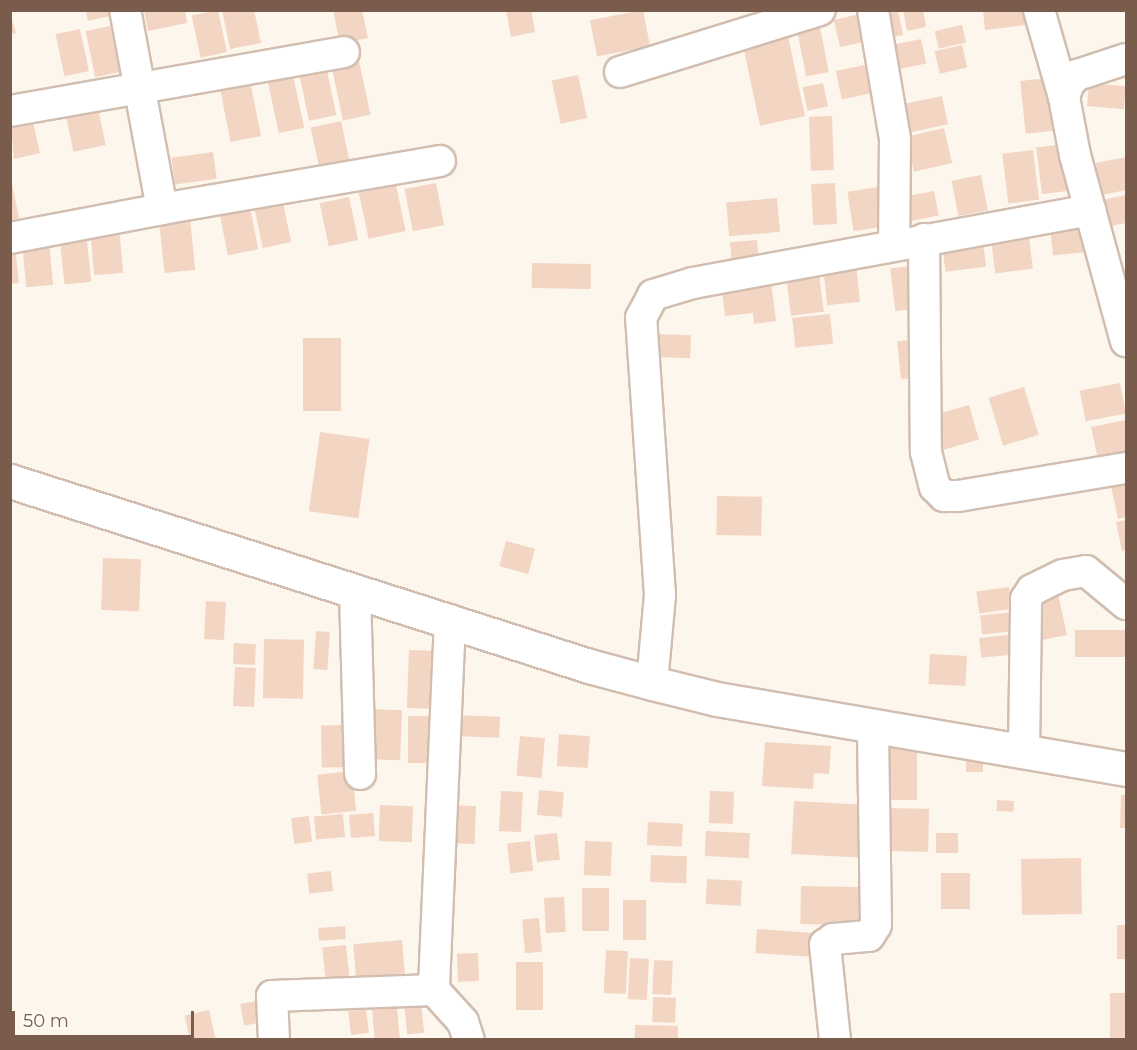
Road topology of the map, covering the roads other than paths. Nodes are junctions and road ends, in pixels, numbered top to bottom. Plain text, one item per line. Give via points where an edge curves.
1 (124, 10) edge
2 (820, 10) edge
3 (873, 10) edge
4 (1039, 10) edge
5 (344, 52) dead end
6 (1126, 59) edge
7 (620, 72) dead end
8 (139, 89) junction
9 (1064, 97) junction
10 (10, 111) edge
11 (440, 161) dead end
12 (162, 209) junction
13 (1090, 210) junction
14 (10, 238) edge
15 (924, 240) junction
16 (894, 245) junction
17 (1118, 274) edge
18 (1126, 341) edge
19 (1126, 468) edge
20 (10, 482) edge
21 (355, 592) junction
22 (1126, 604) edge
23 (450, 620) junction
24 (652, 683) junction
25 (873, 727) junction
26 (1024, 751) junction
27 (1126, 769) edge
28 (360, 774) dead end
29 (434, 990) junction
30 (274, 1040) edge
31 (469, 1040) edge
32 (835, 1040) edge

1 - 8 street
2 - 7 street
3 - 16 street via 895,139
4 - 9 street
5 - 8 street
6 - 9 street via 1077,75
8 - 10 street
8 - 12 street
9 - 13 street
11 - 12 street
12 - 14 street
13 - 15 street
13 - 17 street
15 - 16 street
15 - 19 street via 926,452 935,487 944,496 958,496
16 - 24 street via 693,283 653,295 645,305 641,318 642,381 660,595
17 - 18 street
20 - 21 main road
21 - 23 main road
21 - 28 street
22 - 26 street via 1086,572 1063,575 1032,590 1026,599 1025,613
23 - 24 main road
23 - 29 street
24 - 25 main road
25 - 26 main road
25 - 32 street via 876,925 869,936 833,939 825,945
26 - 27 main road
29 - 30 street via 272,996
29 - 31 street via 463,1022

